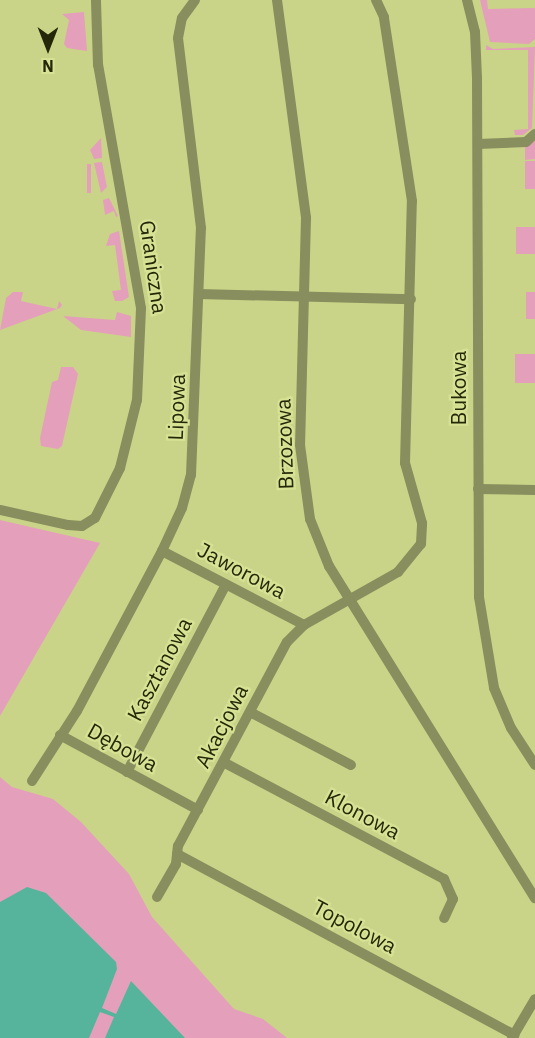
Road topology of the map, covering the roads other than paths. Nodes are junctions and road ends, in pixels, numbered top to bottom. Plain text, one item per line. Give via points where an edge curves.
1 (96, 0) edge
2 (195, 0) edge
3 (277, 0) edge
4 (376, 0) edge
5 (467, 0) edge
6 (535, 134) edge
7 (478, 144) junction
8 (199, 294) junction
9 (305, 298) junction
10 (411, 299) junction
11 (478, 489) junction
12 (535, 490) edge
13 (0, 510) edge
14 (162, 550) junction
15 (226, 584) junction
16 (351, 602) junction
17 (304, 625) junction
18 (250, 712) junction
19 (60, 735) junction
20 (225, 763) junction
21 (351, 765) dead end
22 (535, 765) edge
23 (127, 772) junction
24 (32, 781) dead end
25 (198, 810) junction
26 (177, 854) junction
27 (157, 897) dead end
28 (535, 898) edge
29 (444, 918) dead end
30 (535, 999) edge
31 (513, 1036) edge

1 - 13 street, Graniczna via 98,64 136,262 142,338 140,385 130,436 95,518 82,526
2 - 8 street, Lipowa via 182,18 178,47 201,228
3 - 9 street, Brzozowa via 306,218
4 - 10 street via 384,17 412,201
5 - 7 street, Bukowa via 475,32
6 - 7 street via 519,142
7 - 11 street, Bukowa
8 - 9 street
8 - 14 street, Lipowa via 193,466 182,508
9 - 10 street
9 - 16 street, Brzozowa via 300,445 304,488 323,553
10 - 16 street via 405,463 422,523 421,544 398,572
11 - 12 street
11 - 22 street, Bukowa via 478,579 486,654 503,711
14 - 15 street, Jaworowa
14 - 19 street, Lipowa
15 - 17 street, Jaworowa
15 - 23 street, Kasztanowa
16 - 17 street, Akacjowa
16 - 28 street, Brzozowa
17 - 18 street, Akacjowa via 287,642
18 - 20 street, Akacjowa
18 - 21 street
19 - 23 street, Dębowa
19 - 24 street, Lipowa
20 - 25 street, Akacjowa
20 - 29 street, Klonowa via 444,879 453,899
23 - 25 street, Dębowa
25 - 26 street, Akacjowa
26 - 27 street, Akacjowa
26 - 31 street, Topolowa
30 - 31 street

